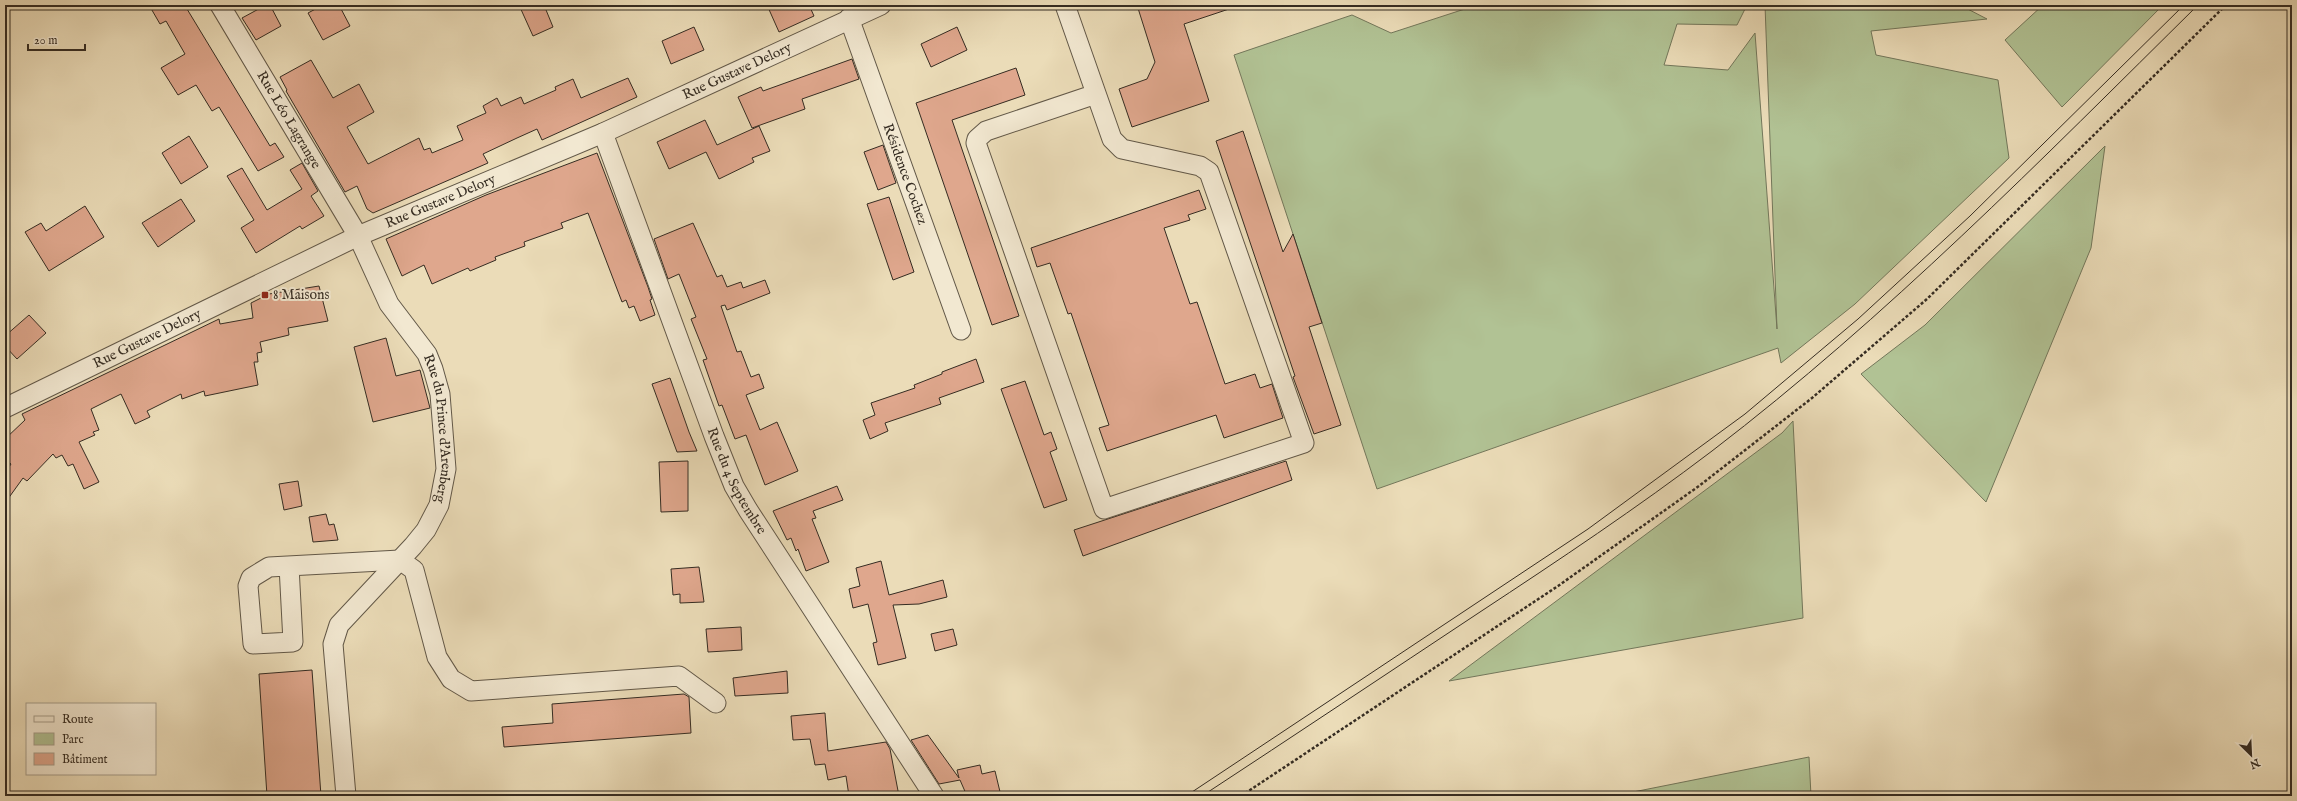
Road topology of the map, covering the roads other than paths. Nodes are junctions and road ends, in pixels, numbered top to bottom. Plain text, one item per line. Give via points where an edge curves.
1 (220, 5) edge
2 (880, 5) edge
3 (1065, 5) edge
4 (849, 18) junction
5 (1096, 94) junction
6 (603, 133) junction
7 (358, 236) junction
8 (961, 330) dead end
9 (5, 408) edge
10 (400, 560) junction
11 (289, 566) dead end
12 (716, 703) dead end
13 (346, 796) edge
14 (934, 796) edge

1 - 7 street, Rue Léo Lagrange
2 - 4 street, Rue Gustave Delory
3 - 5 street
4 - 6 street, Rue Gustave Delory
4 - 8 street, Résidence Cochez
5 - 5 street via 1116,145 1122,149 1196,165 1209,172 1304,443 1104,508 976,143 986,132
6 - 7 street, Rue Gustave Delory
6 - 14 street, Rue du 4 Septembre via 734,486
7 - 9 street, Rue Gustave Delory
7 - 10 street, Rue du Prince d'Arenberg via 390,304 427,354 440,394 446,469 439,505 426,530
10 - 11 street
10 - 12 street via 414,570 437,657 451,679 471,691 679,676
10 - 13 street, Rue du Prince d'Arenberg via 339,625 333,644

